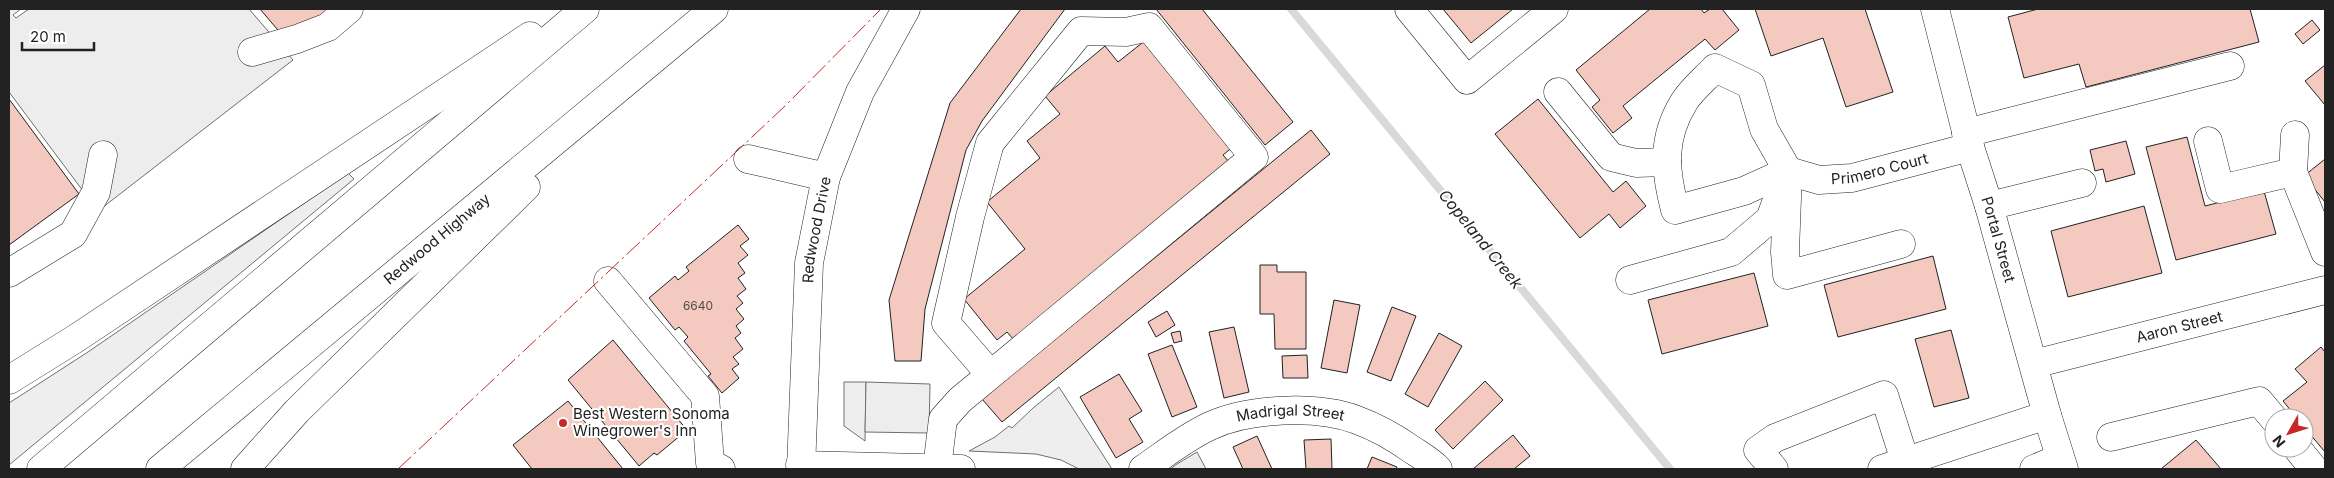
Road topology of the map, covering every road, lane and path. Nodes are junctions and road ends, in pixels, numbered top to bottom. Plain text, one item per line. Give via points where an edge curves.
1 (349, 9) edge
2 (570, 9) edge
3 (585, 9) edge
4 (714, 9) edge
5 (906, 9) edge
6 (1409, 9) edge
7 (1554, 9) edge
8 (1935, 9) edge
9 (666, 49) junction
10 (252, 52) dead end
11 (2230, 66) dead end
12 (1558, 92) dead end
13 (2295, 135) dead end
14 (1968, 140) junction
15 (2208, 141) dead end
16 (103, 155) dead end
17 (748, 159) dead end
18 (1667, 162) junction
19 (1788, 171) junction
20 (2293, 172) junction
21 (826, 177) junction
22 (2082, 183) dead end
23 (1989, 206) junction
24 (1901, 244) dead end
25 (2325, 252) edge
26 (9, 273) edge
27 (1630, 280) dead end
28 (608, 282) dead end
29 (2325, 290) edge
30 (2034, 364) junction
31 (990, 374) junction
32 (9, 380) edge
33 (2265, 408) edge
34 (2047, 415) junction
35 (2111, 437) dead end
36 (2305, 458) edge
37 (2062, 464) edge
38 (1893, 465) edge
39 (800, 467) edge
40 (41, 469) edge
41 (160, 469) edge
42 (245, 469) edge
43 (721, 469) edge
44 (949, 469) edge
45 (1143, 469) edge
46 (1438, 469) edge
47 (1774, 469) edge
48 (2034, 469) edge
49 (2314, 469) edge

1 - 10 main road via 328,27
2 - 32 main road
3 - 40 main road
4 - 9 main road, Redwood Highway
5 - 21 main road, Redwood Drive via 860,92
6 - 7 main road via 1467,80
8 - 14 main road, Portal Street
9 - 41 main road, Redwood Highway
9 - 42 main road via 297,411
11 - 14 main road, Primero Court
12 - 18 main road via 1611,157 1636,163
13 - 20 main road
14 - 19 main road, Primero Court via 1852,178 1819,180
14 - 23 main road, Portal Street
15 - 20 main road via 2220,189
16 - 26 main road via 96,192 72,234
17 - 21 main road
18 - 19 main road via 1674,210 1744,191
18 - 19 main road via 1667,140 1684,102 1715,68 1751,85 1764,129
19 - 24 main road via 1787,275
19 - 27 main road via 1770,219 1731,252
20 - 25 main road
21 - 39 main road, Redwood Drive via 809,264
22 - 23 main road
23 - 30 main road, Portal Street
28 - 43 main road via 705,396 710,463
29 - 30 main road, Aaron Street
30 - 34 main road, Portal Street
31 - 31 main road via 946,323 990,143 1081,32 1126,32 1149,27 1254,156
31 - 44 main road via 943,419
33 - 35 main road via 2259,401
34 - 37 main road, Portal Street
34 - 38 main road
36 - 49 main road
37 - 48 main road
38 - 47 main road via 1884,395 1775,438 1758,450
39 - 44 main road
45 - 46 main road, Madrigal Street via 1212,425 1262,411 1310,411 1355,420 1393,437

